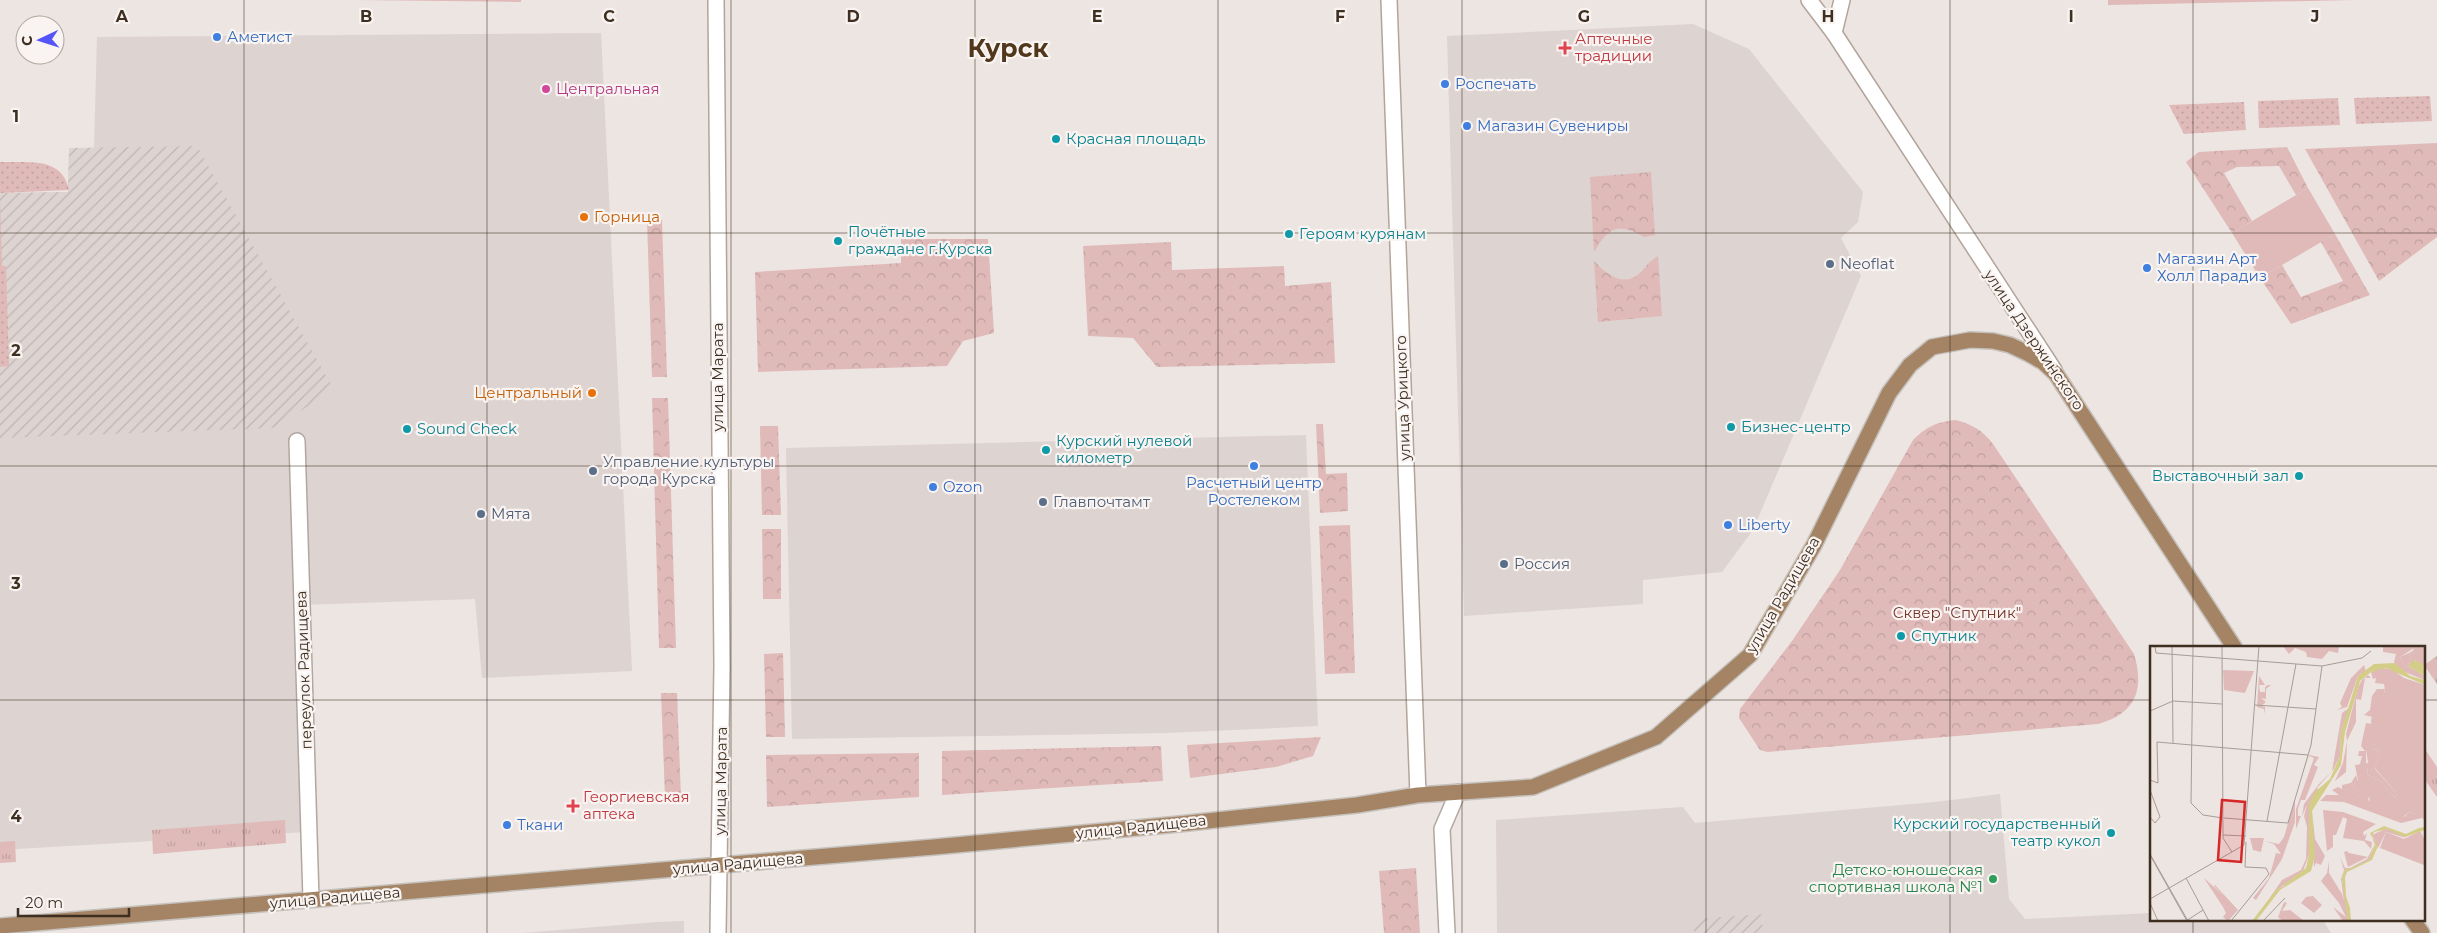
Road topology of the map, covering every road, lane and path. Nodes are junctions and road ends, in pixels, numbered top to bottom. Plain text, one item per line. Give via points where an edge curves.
1 (716, 0) edge
2 (1389, 0) edge
3 (1809, 0) edge
4 (1842, 0) edge
5 (1834, 33) junction
6 (2056, 374) junction
7 (297, 441) dead end
8 (2233, 646) edge
9 (1458, 792) junction
10 (1418, 795) junction
11 (719, 866) junction
12 (311, 899) junction
13 (2413, 920) edge
14 (0, 926) edge
15 (718, 933) edge
16 (1447, 933) edge
17 (2422, 933) edge

1 - 11 street, улица Марата via 722,665
2 - 10 street, улица Урицкого
3 - 5 street, улица Дзержинского
4 - 5 street
5 - 6 street, улица Дзержинского
6 - 8 main road, улица Дзержинского
6 - 9 main road, улица Радищева via 2027,353 1993,340 1970,340 1932,347 1910,365 1889,393 1814,545 1750,655 1656,737 1533,787
7 - 12 street, переулок Радищева
9 - 10 main road, улица Радищева
9 - 16 street via 1442,829
10 - 11 main road, улица Радищева via 1178,824
11 - 12 main road, улица Радищева
11 - 15 street, улица Марата
12 - 14 main road, улица Радищева
13 - 17 main road

